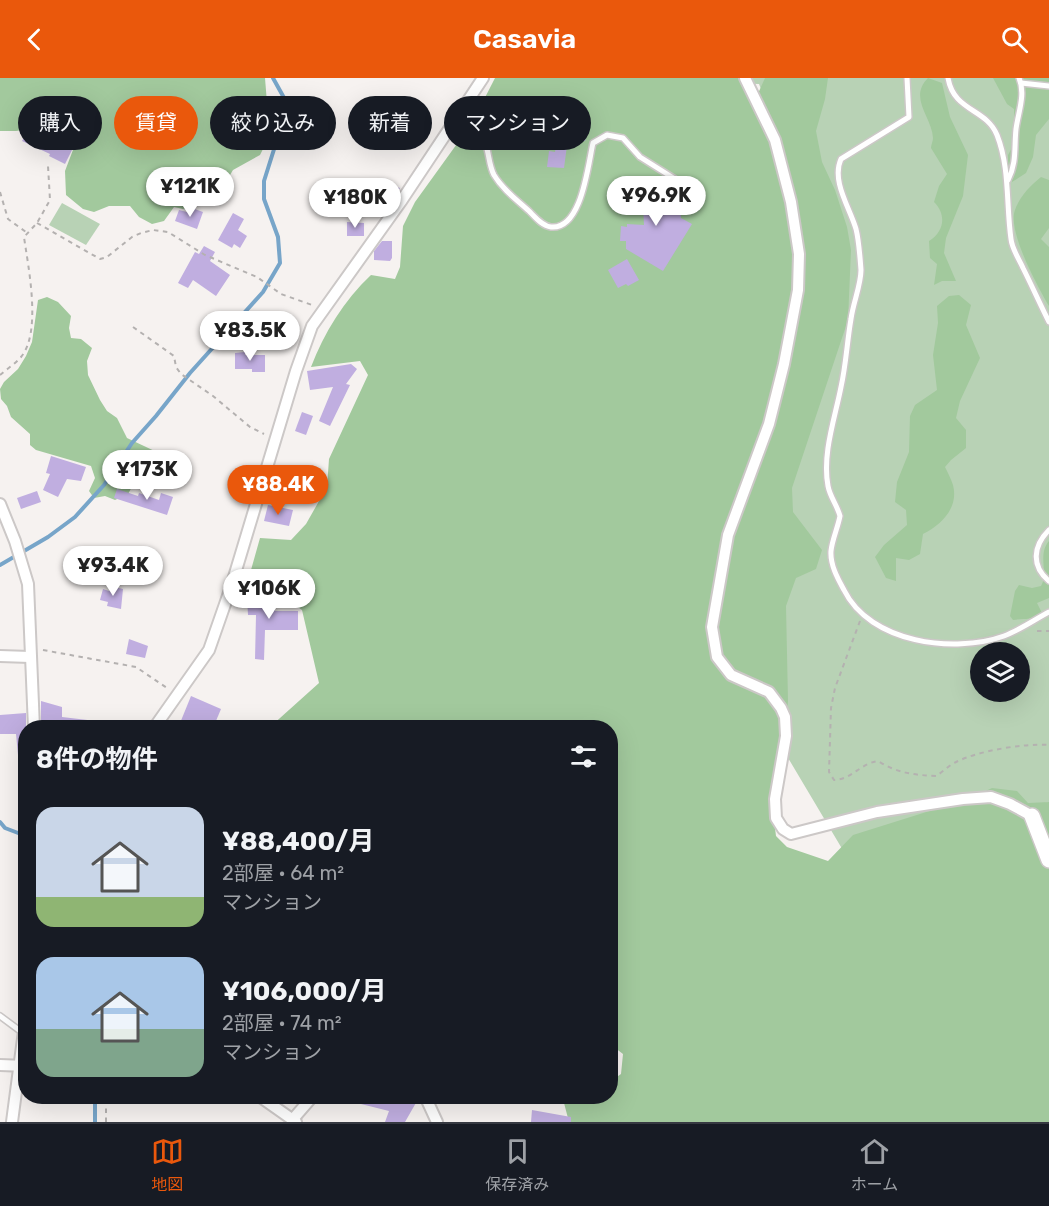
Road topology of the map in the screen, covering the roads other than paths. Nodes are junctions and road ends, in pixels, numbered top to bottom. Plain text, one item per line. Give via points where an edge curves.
1 (483, 78) edge
2 (745, 78) edge
3 (907, 78) edge
4 (948, 78) edge
5 (1020, 81) edge
6 (1049, 86) edge
7 (472, 96) edge
8 (444, 138) edge
9 (487, 150) edge
10 (1008, 182) junction
11 (685, 199) dead end
12 (1049, 322) edge
13 (0, 504) edge
14 (1049, 530) edge
15 (1049, 581) edge
16 (1049, 612) edge
17 (0, 656) edge
18 (30, 657) junction
19 (34, 720) edge
20 (160, 720) edge
21 (1032, 816) joint
22 (1049, 860) edge
23 (0, 1016) edge
24 (18, 1029) edge
25 (0, 1065) edge
26 (18, 1066) edge
27 (18, 1091) edge
28 (271, 1104) edge
29 (307, 1104) edge
30 (431, 1104) edge
31 (295, 1121) edge
32 (12, 1122) edge
33 (437, 1122) edge

1 - 7 street
2 - 21 street via 774,140 791,202 799,254 798,291 769,424 728,535 712,627 717,657 731,675 768,692 785,717 776,818 791,834 878,812 991,797
3 - 16 lane via 909,117 839,163 845,204 856,229 861,272 829,437 827,483 840,516 831,552 833,568 862,616 881,628 924,642 950,645 1002,637
4 - 10 lane via 963,105 993,125
5 - 6 lane
5 - 10 lane via 1021,112
8 - 20 street via 312,326 209,650
9 - 11 lane via 493,174 502,187 542,224 551,227 562,225 572,216 584,191 593,143 607,135 623,138 640,157 675,179
10 - 12 lane via 1011,241
13 - 18 street via 28,584
14 - 15 lane via 1037,546 1035,557
17 - 18 street
18 - 19 street
21 - 22 street
23 - 24 lane
25 - 26 street
27 - 32 street
28 - 31 street
29 - 31 street
30 - 33 street

